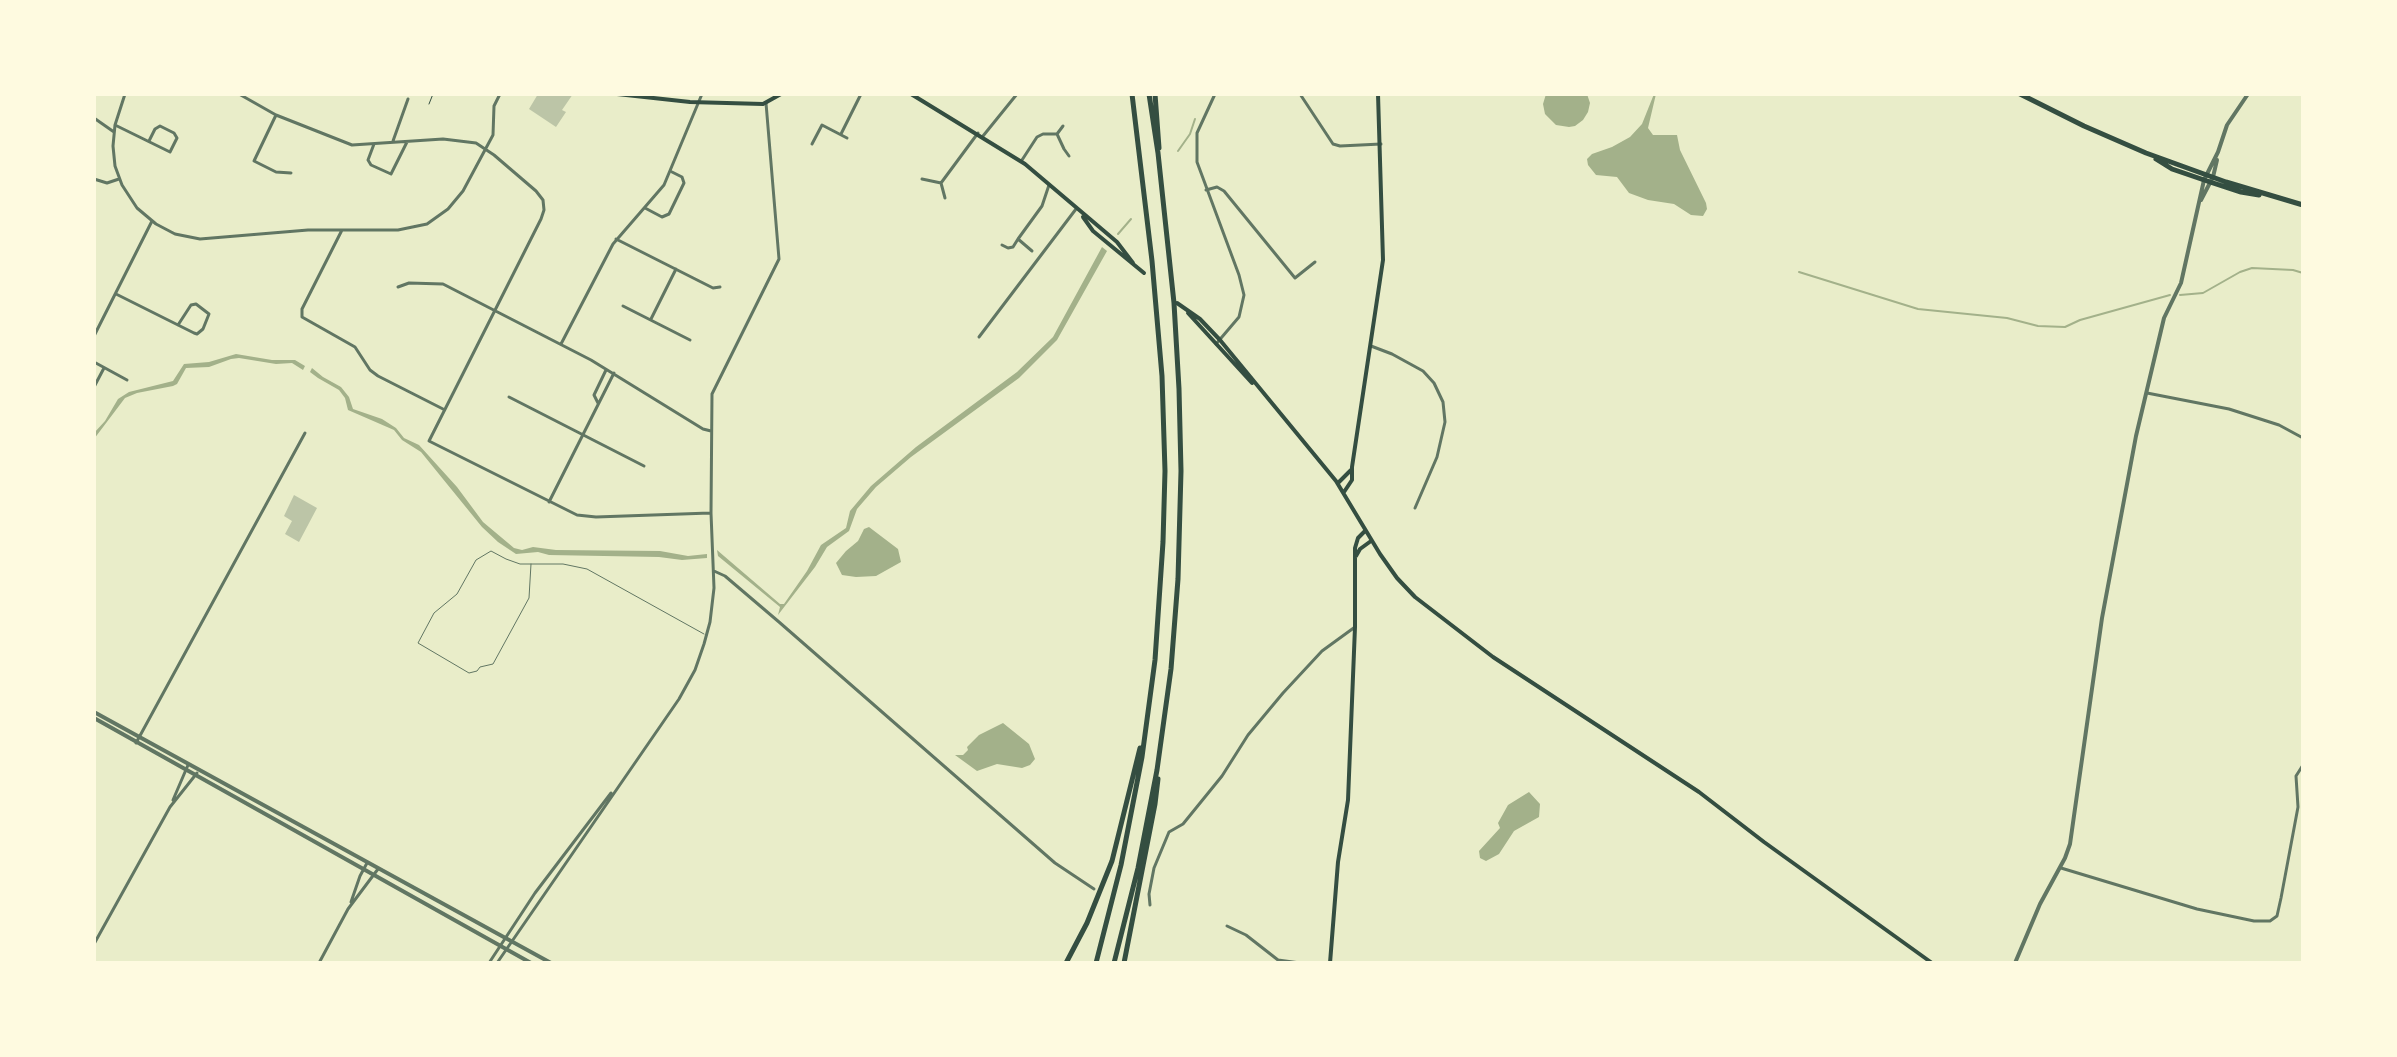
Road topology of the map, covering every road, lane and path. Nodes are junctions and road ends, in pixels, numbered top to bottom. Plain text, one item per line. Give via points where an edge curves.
1 (125, 94) edge
2 (239, 94) edge
3 (433, 94) edge
4 (500, 94) edge
5 (617, 94) edge
6 (702, 94) edge
7 (781, 94) edge
8 (861, 94) edge
9 (911, 94) edge
10 (1017, 94) edge
11 (1132, 94) edge
12 (1149, 94) edge
13 (1155, 94) edge
14 (1215, 94) edge
15 (1300, 94) edge
16 (1378, 94) edge
17 (2020, 94) edge
18 (2248, 94) edge
19 (656, 96) edge
20 (408, 99) dead end
21 (699, 102) junction
22 (766, 103) junction
23 (429, 104) dead end
24 (276, 115) junction
25 (94, 118) edge
26 (115, 125) junction
27 (1063, 126) dead end
28 (114, 132) junction
29 (1057, 134) junction
30 (841, 135) junction
31 (980, 135) junction
32 (847, 138) dead end
33 (149, 141) junction
34 (407, 141) junction
35 (392, 143) junction
36 (374, 144) junction
37 (812, 144) dead end
38 (1381, 144) junction
39 (485, 148) junction
40 (1158, 153) junction
41 (1069, 156) dead end
42 (1022, 161) junction
43 (671, 171) junction
44 (291, 173) dead end
45 (2208, 178) junction
46 (94, 179) edge
47 (119, 179) junction
48 (922, 179) dead end
49 (941, 183) junction
50 (1049, 185) junction
51 (1206, 190) junction
52 (945, 198) dead end
53 (2303, 205) edge
54 (645, 208) junction
55 (1076, 209) junction
56 (152, 221) junction
57 (342, 230) junction
58 (616, 239) junction
59 (1018, 239) junction
60 (1002, 245) dead end
61 (1032, 251) dead end
62 (1315, 262) dead end
63 (676, 269) junction
64 (1144, 273) dead end
65 (398, 287) dead end
66 (720, 287) dead end
67 (116, 294) junction
68 (623, 306) dead end
69 (495, 311) junction
70 (650, 319) junction
71 (178, 325) junction
72 (94, 336) edge
73 (979, 337) dead end
74 (690, 340) dead end
75 (1218, 342) junction
76 (561, 344) junction
77 (1371, 346) junction
78 (94, 362) edge
79 (104, 368) junction
80 (607, 369) junction
81 (614, 373) junction
82 (127, 380) dead end
83 (94, 387) edge
84 (2147, 393) junction
85 (509, 397) dead end
86 (598, 403) junction
87 (444, 410) junction
88 (711, 431) junction
89 (305, 433) dead end
90 (583, 435) junction
91 (2303, 438) edge
92 (644, 466) dead end
93 (1352, 467) junction
94 (1337, 483) junction
95 (1344, 492) junction
96 (549, 502) junction
97 (1415, 508) dead end
98 (711, 513) junction
99 (1365, 531) junction
100 (1371, 541) junction
101 (1355, 563) junction
102 (531, 564) junction
103 (714, 571) junction
104 (1355, 627) junction
105 (707, 635) junction
106 (94, 712) edge
107 (1148, 716) junction
108 (94, 718) edge
109 (1163, 728) junction
110 (137, 740) junction
111 (2303, 765) edge
112 (187, 768) junction
113 (197, 773) junction
114 (623, 777) junction
115 (170, 807) junction
116 (367, 863) junction
117 (2059, 868) junction
118 (364, 869) junction
119 (378, 869) junction
120 (374, 875) junction
121 (1094, 889) dead end
122 (1150, 905) dead end
123 (348, 909) junction
124 (1227, 926) dead end
125 (505, 937) junction
126 (512, 941) junction
127 (94, 944) edge
128 (499, 946) junction
129 (506, 950) junction
130 (1924, 956) junction
131 (319, 963) edge
132 (489, 963) edge
133 (497, 963) edge
134 (531, 963) edge
135 (551, 963) edge
136 (1066, 963) edge
137 (1096, 963) edge
138 (1114, 963) edge
139 (1124, 963) edge
140 (1300, 963) edge
141 (1330, 963) edge
142 (1921, 963) edge
143 (1932, 963) edge
144 (2015, 963) edge

1 - 26 street
2 - 24 street
3 - 23 path
4 - 39 street via 493,135
5 - 19 main road
6 - 21 street
7 - 22 main road
8 - 30 street
9 - 31 main road
10 - 31 street
11 - 107 main road via 1156,297 1164,425 1162,565
12 - 40 main road
13 - 40 main road
14 - 51 street via 1196,137
15 - 38 street via 1333,144
16 - 38 main road
17 - 45 main road
18 - 45 street via 2227,125
19 - 21 main road
20 - 35 street
21 - 22 main road
21 - 43 street
22 - 88 street via 779,259 714,387
24 - 36 street via 347,144
24 - 44 street via 254,161
25 - 28 street
26 - 28 street
26 - 33 street
27 - 29 street
28 - 47 street
29 - 41 street
29 - 42 street via 1037,137
30 - 32 street
30 - 37 street via 822,125
31 - 42 main road
31 - 49 street
33 - 33 street via 160,126 177,138 170,152
34 - 35 street
34 - 36 street via 391,174 368,160
34 - 39 street via 449,139
35 - 36 street
38 - 77 main road via 1384,247
39 - 57 street via 458,199 431,221 408,229
39 - 69 street via 536,191 544,205
40 - 109 main road via 1174,303 1181,460 1178,579
42 - 50 main road
43 - 54 street
43 - 54 street via 684,183 669,214 662,217
45 - 53 main road
45 - 84 street
46 - 47 street
47 - 56 street
48 - 49 street
49 - 52 street
50 - 55 main road
50 - 59 street via 1042,206
51 - 62 street via 1224,191 1295,278
51 - 75 street via 1244,300 1239,317
54 - 58 street
55 - 64 main road
55 - 73 street
56 - 57 street via 175,234 200,239
56 - 67 street
57 - 87 street via 302,317 355,347 378,376
58 - 63 street
58 - 76 street
59 - 60 street via 1013,247
59 - 61 street
63 - 66 street
63 - 70 street
65 - 69 street via 439,283
67 - 71 street
67 - 72 street
68 - 70 street
69 - 76 street
69 - 87 street
70 - 74 street
71 - 71 street via 191,305 209,314 199,334
75 - 75 main road via 1200,319 1177,303
75 - 94 main road
76 - 80 street
77 - 93 main road
77 - 97 street via 1423,371 1444,407 1437,457
78 - 79 street
79 - 82 street
79 - 83 street
80 - 81 street
80 - 86 street via 594,395
81 - 86 street
81 - 88 street
84 - 91 street via 2229,409
84 - 117 street via 2114,550 2073,829
85 - 90 street
86 - 90 street
87 - 96 street via 429,441
88 - 98 street
89 - 110 street
90 - 92 street
90 - 96 street
93 - 94 main road
93 - 95 main road via 1352,482
94 - 95 main road
95 - 99 main road
96 - 98 street via 591,517
98 - 103 street
99 - 100 main road
99 - 101 main road via 1355,543
100 - 101 main road via 1360,549
100 - 130 main road via 1397,578 1493,657 1707,797
101 - 104 main road
102 - 102 lane via 491,551 476,560 457,594 434,613 418,643 469,673 493,664 529,598
102 - 105 lane via 587,569
103 - 105 street
103 - 121 street via 1055,863
104 - 122 street via 1322,651 1283,693 1183,824 1169,832 1154,868
104 - 141 main road via 1348,800
105 - 114 street via 682,694
106 - 110 street
107 - 136 main road via 1112,861
107 - 137 main road via 1126,843
108 - 110 street
109 - 138 main road via 1143,846
109 - 139 main road via 1155,804
110 - 112 street
111 - 117 street via 2296,776 2298,807 2284,885 2278,913 2270,921 2197,909
112 - 113 street
112 - 115 street
113 - 115 street
113 - 116 street
113 - 118 street
114 - 125 street
114 - 126 street
115 - 127 street
116 - 118 street
116 - 119 street
117 - 144 street
118 - 120 street
118 - 123 street
119 - 120 street
119 - 125 street
120 - 123 street
120 - 128 street
123 - 131 street
124 - 140 street via 1278,960
125 - 126 street
125 - 128 street
126 - 129 street
126 - 135 street
128 - 129 street
128 - 132 street
129 - 133 street
129 - 134 street
130 - 142 street
130 - 143 main road

